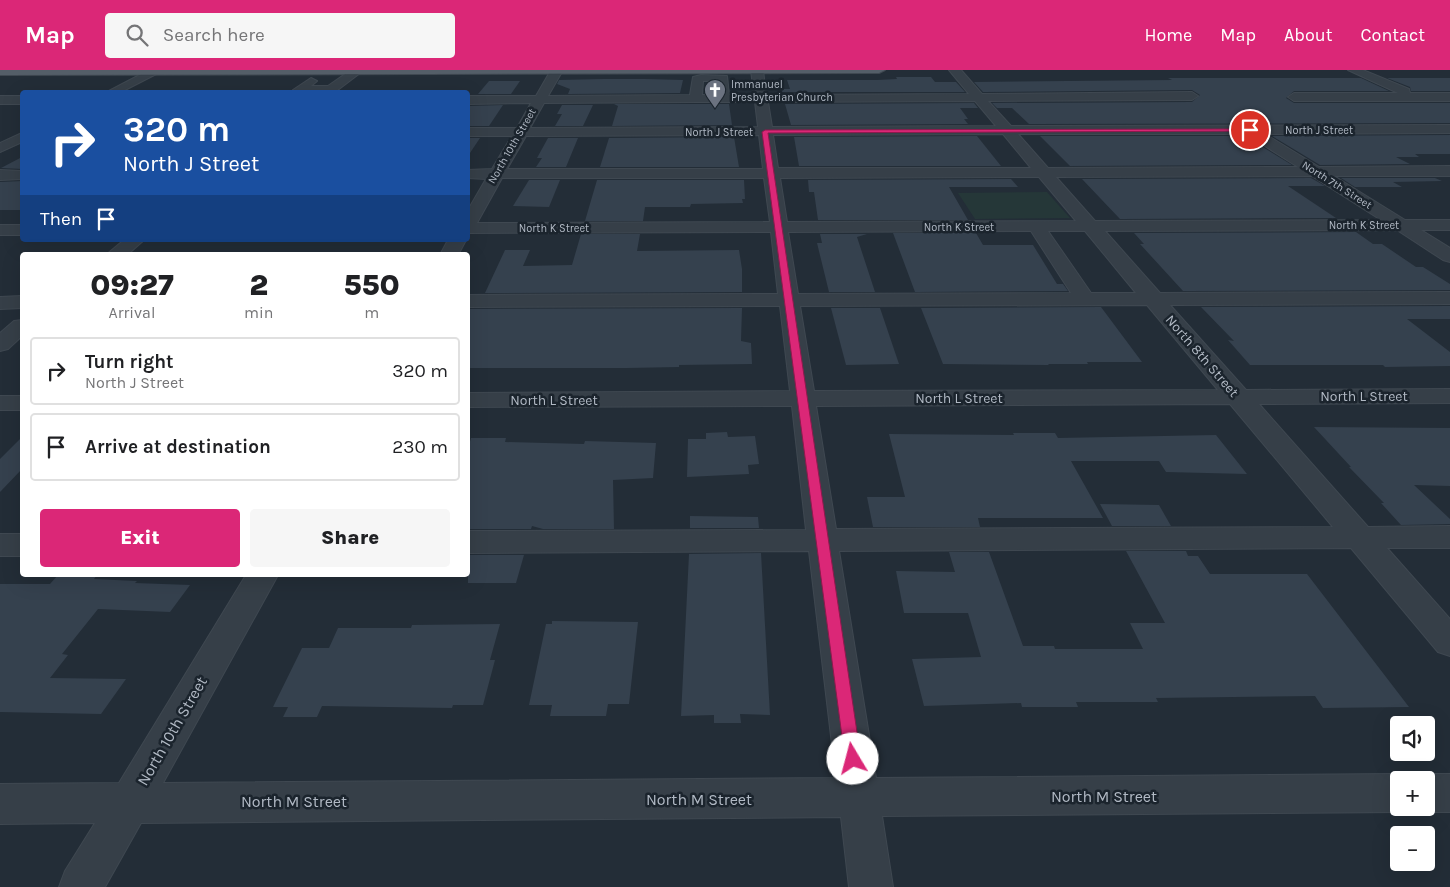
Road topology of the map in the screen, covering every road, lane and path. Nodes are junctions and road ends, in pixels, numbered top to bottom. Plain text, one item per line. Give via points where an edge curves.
1 (557, 70) edge
2 (757, 70) edge
3 (879, 70) edge
4 (956, 70) edge
5 (1354, 70) edge
6 (156, 71) edge
7 (357, 71) edge
8 (0, 72) edge
9 (311, 81) dead end
10 (158, 84) dead end
11 (128, 85) junction
12 (117, 90) edge
13 (299, 90) edge
14 (331, 90) edge
15 (1192, 96) dead end
16 (1294, 96) dead end
17 (1417, 97) junction
18 (1450, 97) edge
19 (979, 98) junction
20 (540, 99) junction
21 (696, 99) junction
22 (723, 99) junction
23 (760, 99) junction
24 (0, 100) edge
25 (20, 100) edge
26 (470, 100) edge
27 (1442, 108) dead end
28 (1353, 118) dead end
29 (1450, 129) edge
30 (1250, 130) junction
31 (1377, 130) junction
32 (1007, 131) junction
33 (470, 132) edge
34 (521, 132) junction
35 (765, 132) junction
36 (0, 133) edge
37 (20, 133) edge
38 (20, 138) edge
39 (0, 148) edge
40 (1450, 171) edge
41 (1042, 172) junction
42 (1316, 172) junction
43 (771, 173) junction
44 (470, 174) edge
45 (496, 174) junction
46 (0, 175) edge
47 (20, 175) edge
48 (470, 220) edge
49 (1400, 225) junction
50 (1450, 225) edge
51 (1036, 226) junction
52 (1090, 226) junction
53 (778, 227) junction
54 (470, 228) edge
55 (0, 230) edge
56 (20, 230) edge
57 (132, 242) edge
58 (120, 252) edge
59 (1450, 256) edge
60 (1450, 298) edge
61 (1085, 299) junction
62 (1153, 299) junction
63 (789, 300) junction
64 (470, 301) edge
65 (0, 302) edge
66 (20, 302) edge
67 (20, 328) edge
68 (0, 344) edge
69 (1450, 396) edge
70 (1238, 397) junction
71 (802, 399) junction
72 (470, 400) edge
73 (20, 402) edge
74 (0, 403) edge
75 (1450, 537) edge
76 (1360, 538) junction
77 (822, 540) junction
78 (470, 542) edge
79 (20, 544) edge
80 (0, 545) edge
81 (261, 577) edge
82 (1450, 642) edge
83 (1390, 793) edge
84 (1435, 793) edge
85 (1450, 793) edge
86 (858, 798) junction
87 (130, 803) junction
88 (0, 804) edge
89 (81, 887) edge
90 (871, 887) edge

1 - 2 main road
1 - 7 main road
1 - 20 street, North 10th Street
2 - 3 main road
2 - 23 street
4 - 19 street, North 8th Street
5 - 17 street
6 - 7 main road
6 - 8 main road
6 - 11 street
7 - 14 street
9 - 13 street
10 - 11 street
11 - 12 street
15 - 19 street
16 - 17 street
17 - 18 street
17 - 27 street
19 - 23 street
19 - 32 street, North 8th Street
20 - 21 street
20 - 26 street
20 - 34 street, North 10th Street
21 - 22 street
21 - 22 street via 697,79 723,78
22 - 23 street
23 - 35 street
24 - 25 street
28 - 31 street
29 - 31 street, North J Street
30 - 31 street, North J Street
30 - 32 street, North J Street
30 - 42 street, North 7th Street
32 - 35 street, North J Street
32 - 41 street, North 8th Street
33 - 34 street, North J Street
34 - 35 street, North J Street
34 - 45 street, North 10th Street
35 - 43 street
36 - 37 street
38 - 39 street
40 - 42 street
41 - 42 street
41 - 43 street
41 - 52 street, North 8th Street
42 - 49 street, North 7th Street
43 - 45 street
43 - 53 street
44 - 45 street
45 - 48 street, North 10th Street
46 - 47 street
49 - 50 street, North K Street
49 - 52 street, North K Street
49 - 59 street, North 7th Street
51 - 52 street, North K Street
51 - 53 street, North K Street
51 - 61 street
52 - 62 street, North 8th Street
53 - 54 street, North K Street
53 - 63 street
55 - 56 street
57 - 58 street
60 - 62 street
61 - 62 street
61 - 63 street
62 - 70 street, North 8th Street
63 - 64 street
63 - 71 street
65 - 66 street
67 - 68 street
69 - 70 street, North L Street
70 - 71 street, North L Street
70 - 76 street, North 8th Street
71 - 72 street, North L Street
71 - 77 street
73 - 74 street
75 - 76 street
76 - 77 street
76 - 82 street, North 8th Street
77 - 78 street
77 - 86 street
79 - 80 street
81 - 87 street, North 10th Street
83 - 86 street, North M Street
84 - 85 street
86 - 87 street, North M Street
86 - 90 street
87 - 88 street, North M Street
87 - 89 street, North 10th Street

